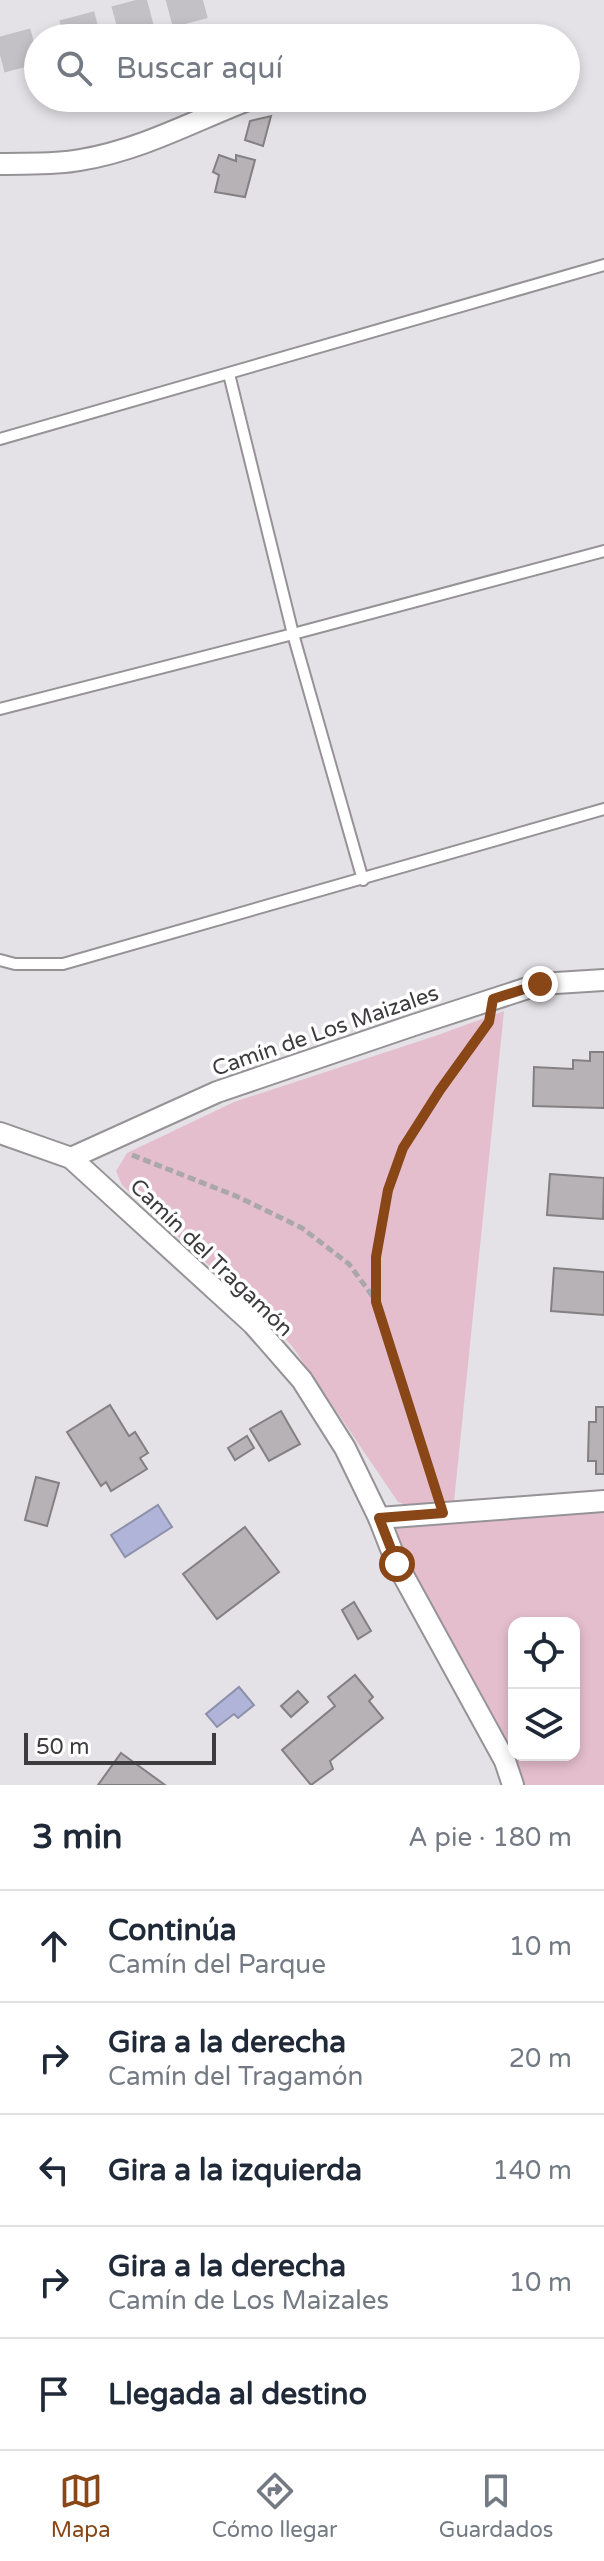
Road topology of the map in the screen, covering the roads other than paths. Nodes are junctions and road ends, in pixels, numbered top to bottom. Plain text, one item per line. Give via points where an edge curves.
1 (221, 112) edge
2 (0, 164) edge
3 (604, 265) edge
4 (229, 374) junction
5 (0, 439) edge
6 (604, 551) edge
7 (293, 634) junction
8 (0, 709) edge
9 (604, 809) edge
10 (363, 880) junction
11 (0, 960) edge
12 (604, 980) edge
13 (0, 1133) edge
14 (71, 1158) junction
15 (604, 1501) edge
16 (379, 1518) junction
17 (513, 1785) edge

1 - 2 street via 106,155
3 - 4 lane
4 - 5 lane
4 - 7 lane
6 - 7 lane
7 - 8 lane
7 - 10 lane
9 - 10 lane
10 - 11 lane via 63,964
12 - 14 street, Camín de Los Maizales via 540,984 493,999 217,1092
13 - 14 street, Camín del Tragamón
14 - 16 street, Camín del Tragamón via 253,1324 292,1369 345,1448
15 - 16 street
16 - 17 street, Camín del Tragamón via 397,1564 505,1761

